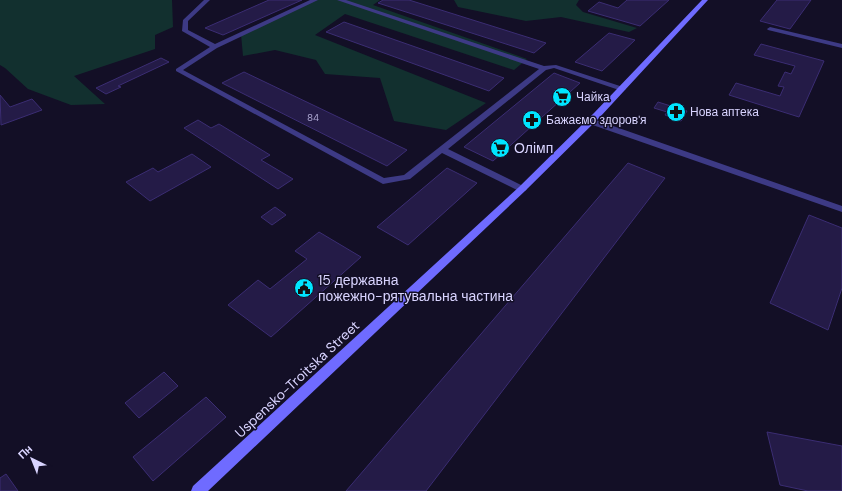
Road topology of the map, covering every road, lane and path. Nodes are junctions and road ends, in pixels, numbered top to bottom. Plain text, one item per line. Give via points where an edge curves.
1 (207, 0) edge
2 (315, 0) edge
3 (340, 0) edge
4 (705, 0) edge
5 (770, 29) dead end
6 (842, 46) edge
7 (215, 47) junction
8 (544, 68) junction
9 (622, 88) junction
10 (590, 121) junction
11 (441, 150) junction
12 (522, 189) junction
13 (842, 209) edge
14 (198, 491) edge

1 - 7 lane via 184,21 186,31
2 - 7 lane
3 - 8 lane
4 - 9 main road, Uspensko-Troitska Street
5 - 6 lane
7 - 11 lane via 178,70 383,181 407,177
8 - 9 lane via 554,66
8 - 11 lane
9 - 10 main road, Uspensko-Troitska Street
10 - 12 main road, Uspensko-Troitska Street
10 - 13 lane
11 - 12 lane
12 - 14 main road, Uspensko-Troitska Street

